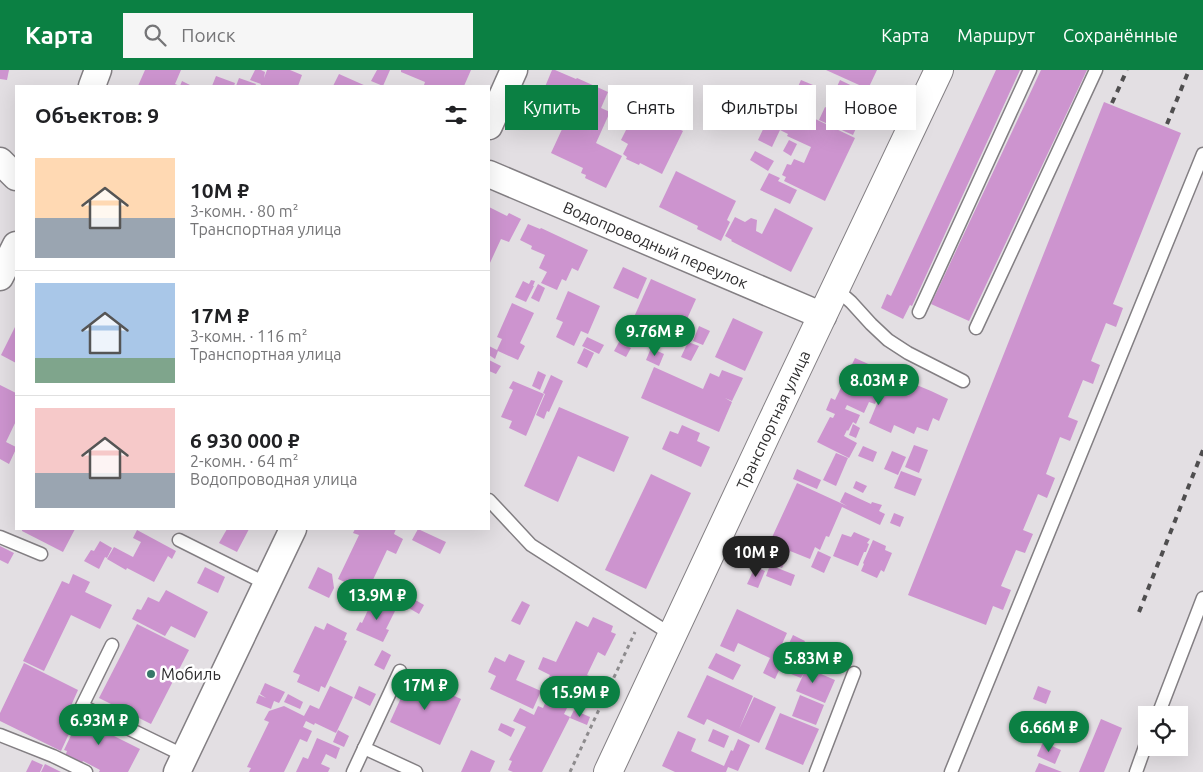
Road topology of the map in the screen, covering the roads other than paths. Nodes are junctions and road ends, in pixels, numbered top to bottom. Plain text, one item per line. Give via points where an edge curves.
1 (98, 70) edge
2 (514, 70) edge
3 (939, 70) edge
4 (1030, 70) edge
5 (1096, 70) edge
6 (92, 85) edge
7 (490, 124) edge
8 (15, 152) edge
9 (0, 154) edge
10 (1203, 154) edge
11 (0, 161) edge
12 (490, 174) edge
13 (15, 176) edge
14 (15, 247) edge
15 (0, 277) edge
16 (836, 289) junction
17 (919, 312) dead end
18 (823, 316) junction
19 (976, 328) dead end
20 (963, 381) dead end
21 (490, 501) edge
22 (293, 530) edge
23 (0, 537) edge
24 (179, 540) dead end
25 (41, 554) dead end
26 (267, 584) junction
27 (1203, 598) edge
28 (672, 635) junction
29 (112, 645) dead end
30 (400, 671) dead end
31 (854, 673) dead end
32 (1161, 706) edge
33 (0, 735) edge
34 (364, 748) junction
35 (1142, 756) edge
36 (181, 764) edge
37 (86, 772) edge
38 (353, 772) edge
39 (416, 772) edge
40 (608, 772) edge
41 (816, 772) edge
42 (951, 772) edge
43 (1136, 772) edge

1 - 6 street
2 - 7 street
3 - 16 street, Транспортная улица
4 - 17 lane
5 - 19 lane
8 - 9 street
10 - 42 lane
11 - 13 street
12 - 18 street, Водопроводный переулок
14 - 15 street
16 - 18 street, Транспортная улица
16 - 20 lane via 888,340
18 - 28 street, Транспортная улица
21 - 28 lane via 531,545
22 - 26 street
23 - 25 lane
24 - 26 lane
26 - 36 street
27 - 32 lane
28 - 40 street, Транспортная улица
29 - 36 lane via 82,706
30 - 34 lane
31 - 41 lane
33 - 37 lane
34 - 38 lane
34 - 39 lane
35 - 43 lane

